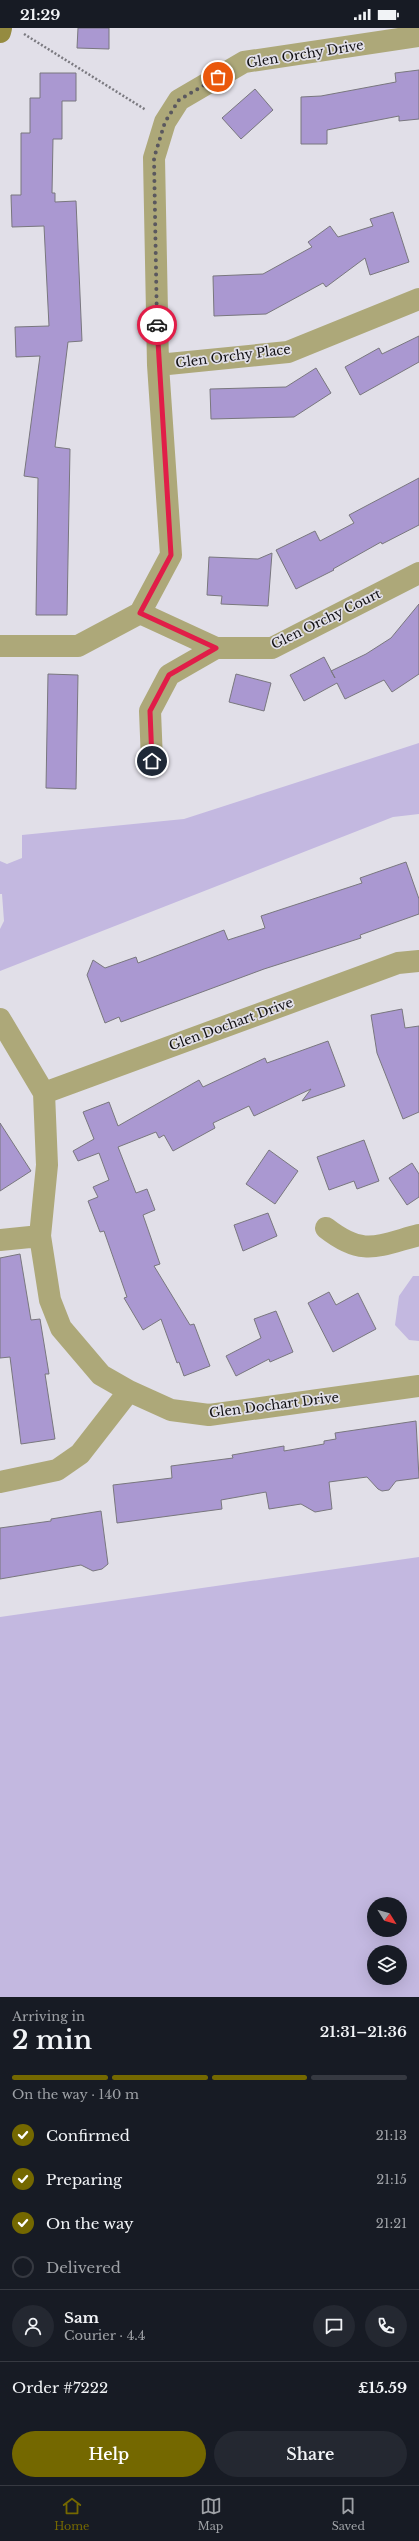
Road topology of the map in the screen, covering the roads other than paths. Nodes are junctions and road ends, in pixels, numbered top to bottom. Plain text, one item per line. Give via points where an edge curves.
1 (419, 36) edge
2 (419, 299) edge
3 (158, 365) junction
4 (419, 573) edge
5 (140, 613) junction
6 (0, 646) edge
7 (216, 648) junction
8 (152, 761) dead end
9 (419, 961) edge
10 (0, 1019) edge
11 (44, 1093) junction
12 (326, 1228) dead end
13 (419, 1235) edge
14 (40, 1236) junction
15 (0, 1240) edge
16 (419, 1386) edge
17 (129, 1392) junction
18 (0, 1482) edge

1 - 3 street, Glen Orchy Drive via 244,62 179,100 165,122 154,158
2 - 3 street, Glen Orchy Place via 288,352
3 - 5 street, Glen Orchy Drive via 171,555
4 - 7 street, Glen Orchy Court via 272,648
5 - 6 street via 78,646
5 - 7 street, Glen Orchy Court
7 - 8 street via 169,675 150,711
9 - 11 street, Glen Dochart Drive via 398,963
10 - 11 street, Glen Dochart Drive
11 - 14 street, Glen Dochart Drive via 47,1165
12 - 13 street via 344,1242 369,1249
14 - 15 street
14 - 17 street, Glen Dochart Drive via 50,1300 61,1328 101,1375
16 - 17 street, Glen Dochart Drive via 208,1414 171,1410
17 - 18 street via 80,1454 58,1470

